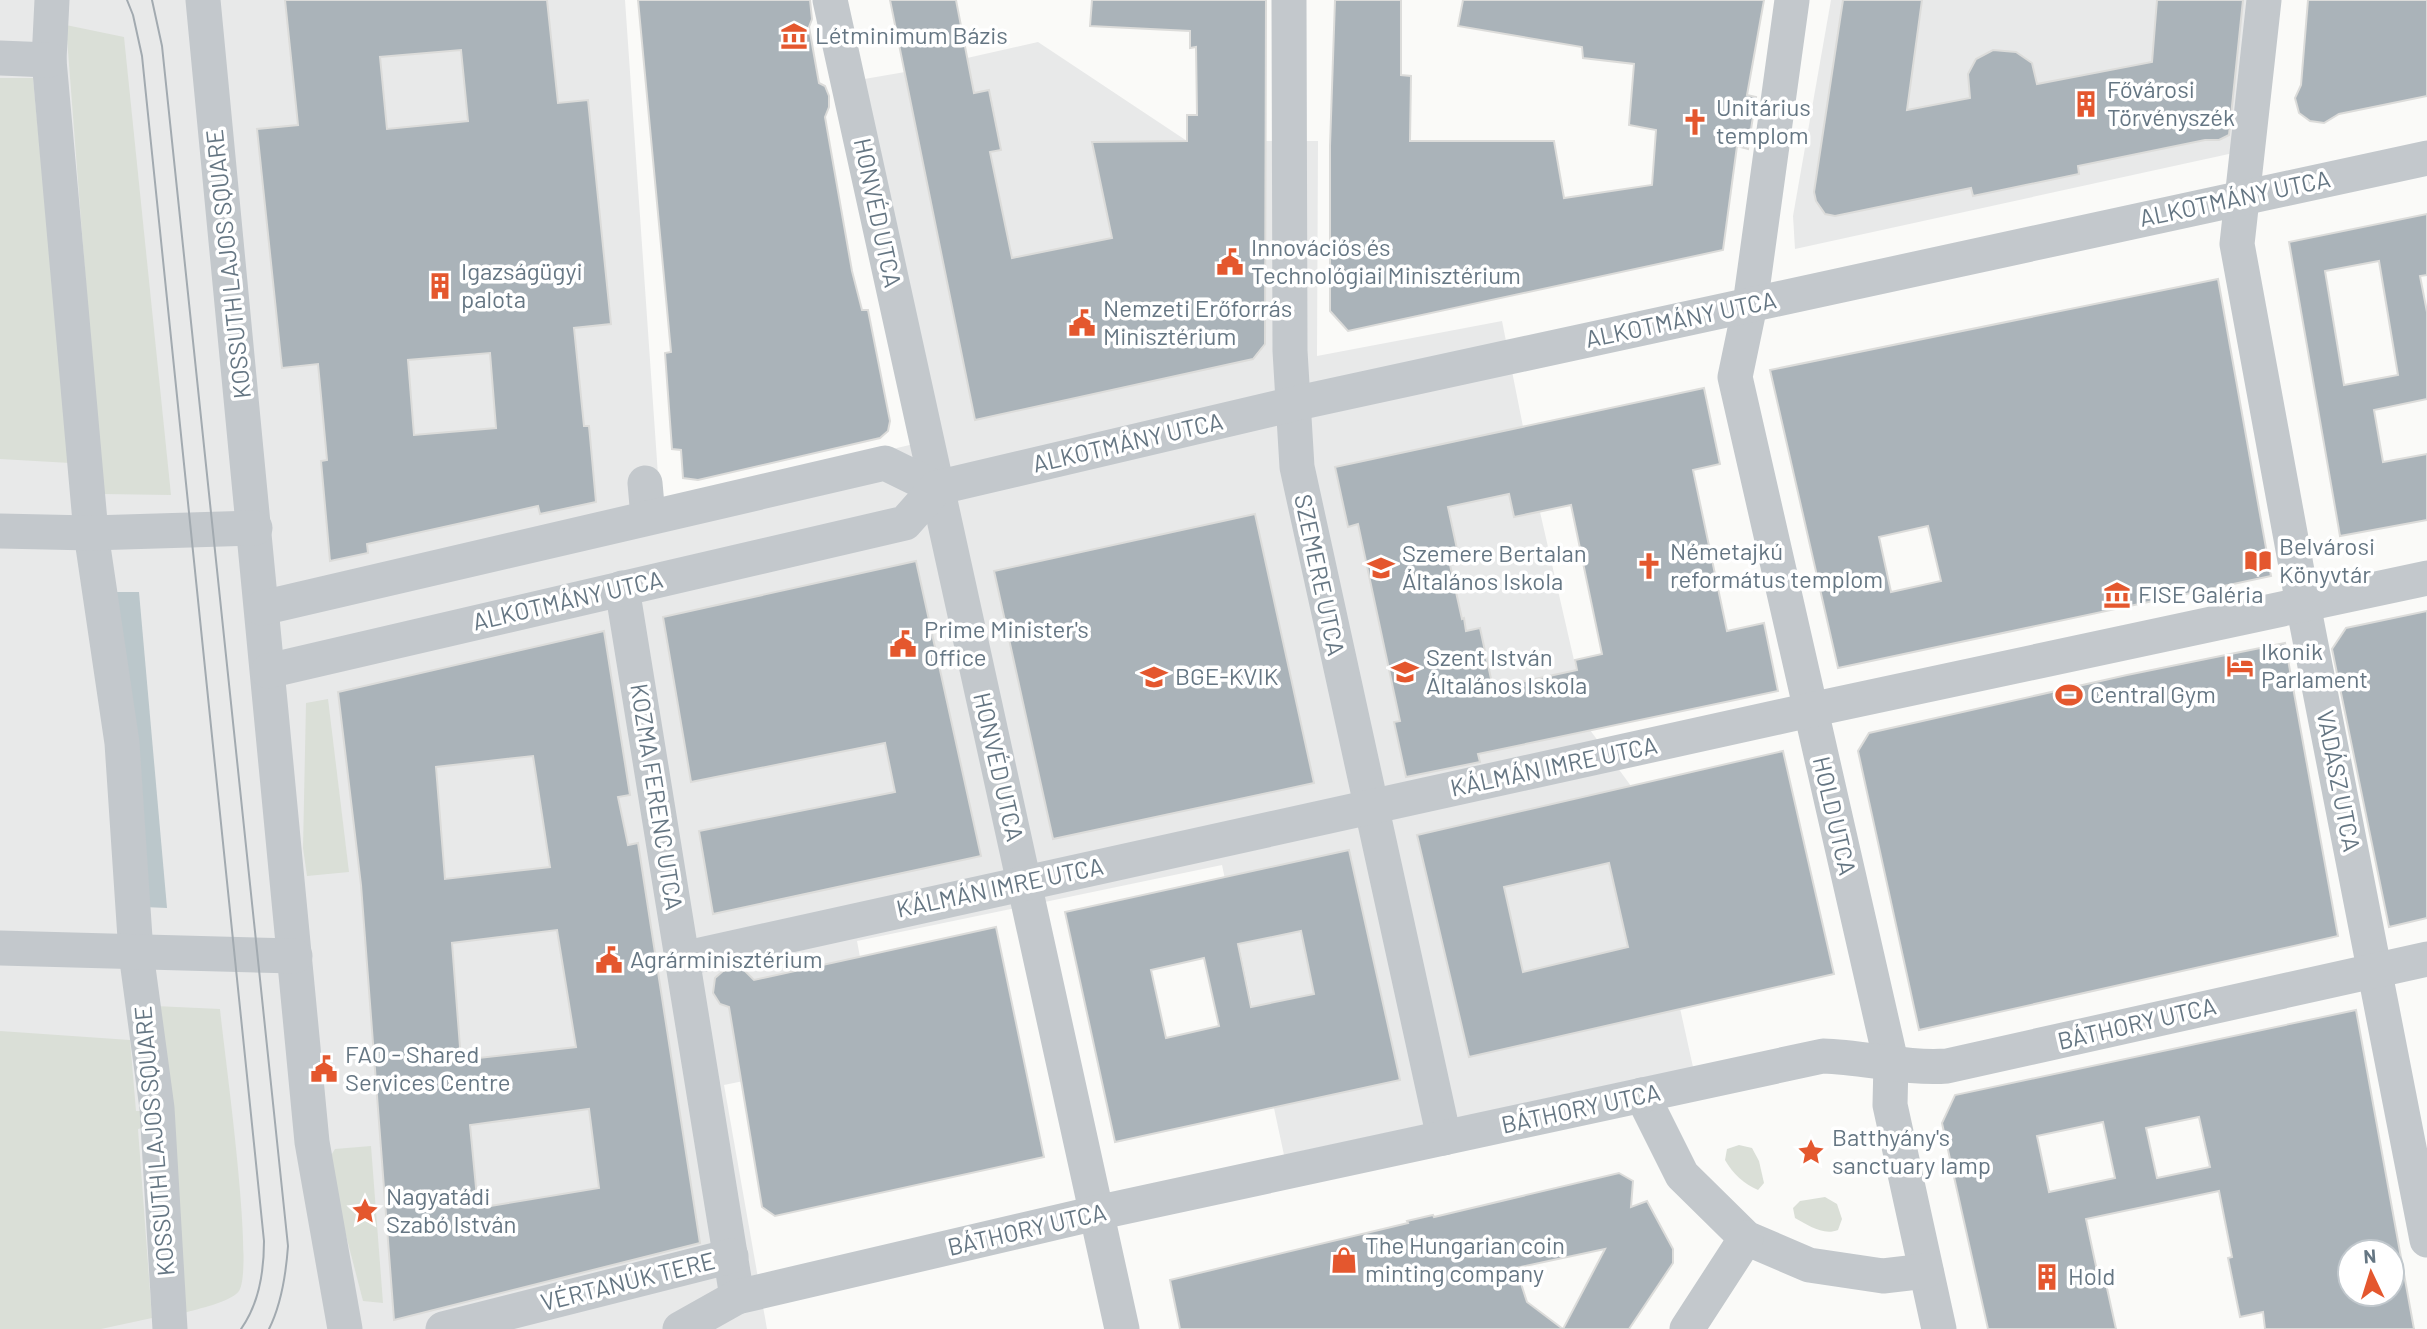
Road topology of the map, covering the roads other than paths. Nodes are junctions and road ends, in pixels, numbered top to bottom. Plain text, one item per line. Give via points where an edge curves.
1 (52, 0) edge
2 (203, 0) edge
3 (830, 0) edge
4 (1289, 0) edge
5 (1792, 0) edge
6 (2263, 0) edge
7 (0, 58) edge
8 (49, 60) junction
9 (2427, 158) edge
10 (2242, 198) junction
11 (1750, 305) junction
12 (1293, 404) junction
13 (936, 488) junction
14 (255, 528) junction
15 (0, 531) edge
16 (91, 533) junction
17 (2427, 578) edge
18 (622, 588) junction
19 (2303, 604) junction
20 (262, 608) junction
21 (268, 671) junction
22 (1810, 710) junction
23 (1370, 807) junction
24 (1024, 883) junction
25 (0, 948) edge
26 (136, 953) junction
27 (295, 956) junction
28 (682, 959) junction
29 (2427, 959) edge
30 (2375, 971) junction
31 (1891, 1062) junction
32 (1642, 1095) junction
33 (1444, 1138) junction
34 (1096, 1213) junction
35 (1746, 1238) junction
36 (2427, 1240) edge
37 (731, 1256) junction
38 (1926, 1271) junction
39 (737, 1297) junction
40 (170, 1329) edge
41 (345, 1329) edge
42 (443, 1329) edge
43 (680, 1329) edge
44 (1122, 1329) edge
45 (1687, 1329) edge
46 (1939, 1329) edge

1 - 8 street, KOSSUTH LAJOS SQUARE
2 - 14 street, KOSSUTH LAJOS SQUARE
3 - 13 street, HONVÉD UTCA
4 - 12 street, SZEMERE UTCA
5 - 11 street, HOLD UTCA
6 - 10 street, VADÁSZ UTCA
7 - 8 street
8 - 16 street, KOSSUTH LAJOS SQUARE
9 - 10 street, ALKOTMÁNY UTCA
10 - 11 street, ALKOTMÁNY UTCA
10 - 19 street, VADÁSZ UTCA via 2237,244
11 - 12 street, ALKOTMÁNY UTCA
11 - 22 street, HOLD UTCA via 1735,377
12 - 13 street, ALKOTMÁNY UTCA
12 - 23 street, SZEMERE UTCA via 1297,467
13 - 18 street, ALKOTMÁNY UTCA via 905,523
13 - 20 street via 885,463 647,500
13 - 24 street, HONVÉD UTCA
14 - 16 street
14 - 20 street, KOSSUTH LAJOS SQUARE
15 - 16 street
16 - 26 street, KOSSUTH LAJOS SQUARE via 122,743
17 - 19 street, KÁLMÁN IMRE UTCA
18 - 21 street, ALKOTMÁNY UTCA
18 - 28 street, KOZMA FERENC UTCA
19 - 22 street, KÁLMÁN IMRE UTCA
19 - 30 street, VADÁSZ UTCA
20 - 21 street, KOSSUTH LAJOS SQUARE
21 - 27 street, KOSSUTH LAJOS SQUARE
22 - 23 street, KÁLMÁN IMRE UTCA
22 - 31 street, HOLD UTCA
23 - 24 street, KÁLMÁN IMRE UTCA
23 - 33 street, SZEMERE UTCA
24 - 28 street, KÁLMÁN IMRE UTCA
24 - 34 street, HONVÉD UTCA
25 - 26 street
26 - 27 street
26 - 40 street, KOSSUTH LAJOS SQUARE via 157,1108
27 - 41 street, KOSSUTH LAJOS SQUARE via 312,1142
28 - 37 street, KOZMA FERENC UTCA
29 - 30 street, BÁTHORY UTCA
30 - 31 street, BÁTHORY UTCA via 1947,1066
30 - 36 street, VADÁSZ UTCA
31 - 32 street, BÁTHORY UTCA via 1823,1056
31 - 38 street, HOLD UTCA via 1890,1105
32 - 33 street, BÁTHORY UTCA
32 - 35 street via 1682,1175
33 - 34 street, BÁTHORY UTCA
34 - 39 street, BÁTHORY UTCA
34 - 44 street, HONVÉD UTCA
35 - 38 street via 1809,1265 1883,1276
35 - 45 street
37 - 39 street, KOZMA FERENC UTCA
37 - 42 street, VÉRTANÚK TERE
38 - 46 street, HOLD UTCA
39 - 43 street, VÉRTANÚK TERE

